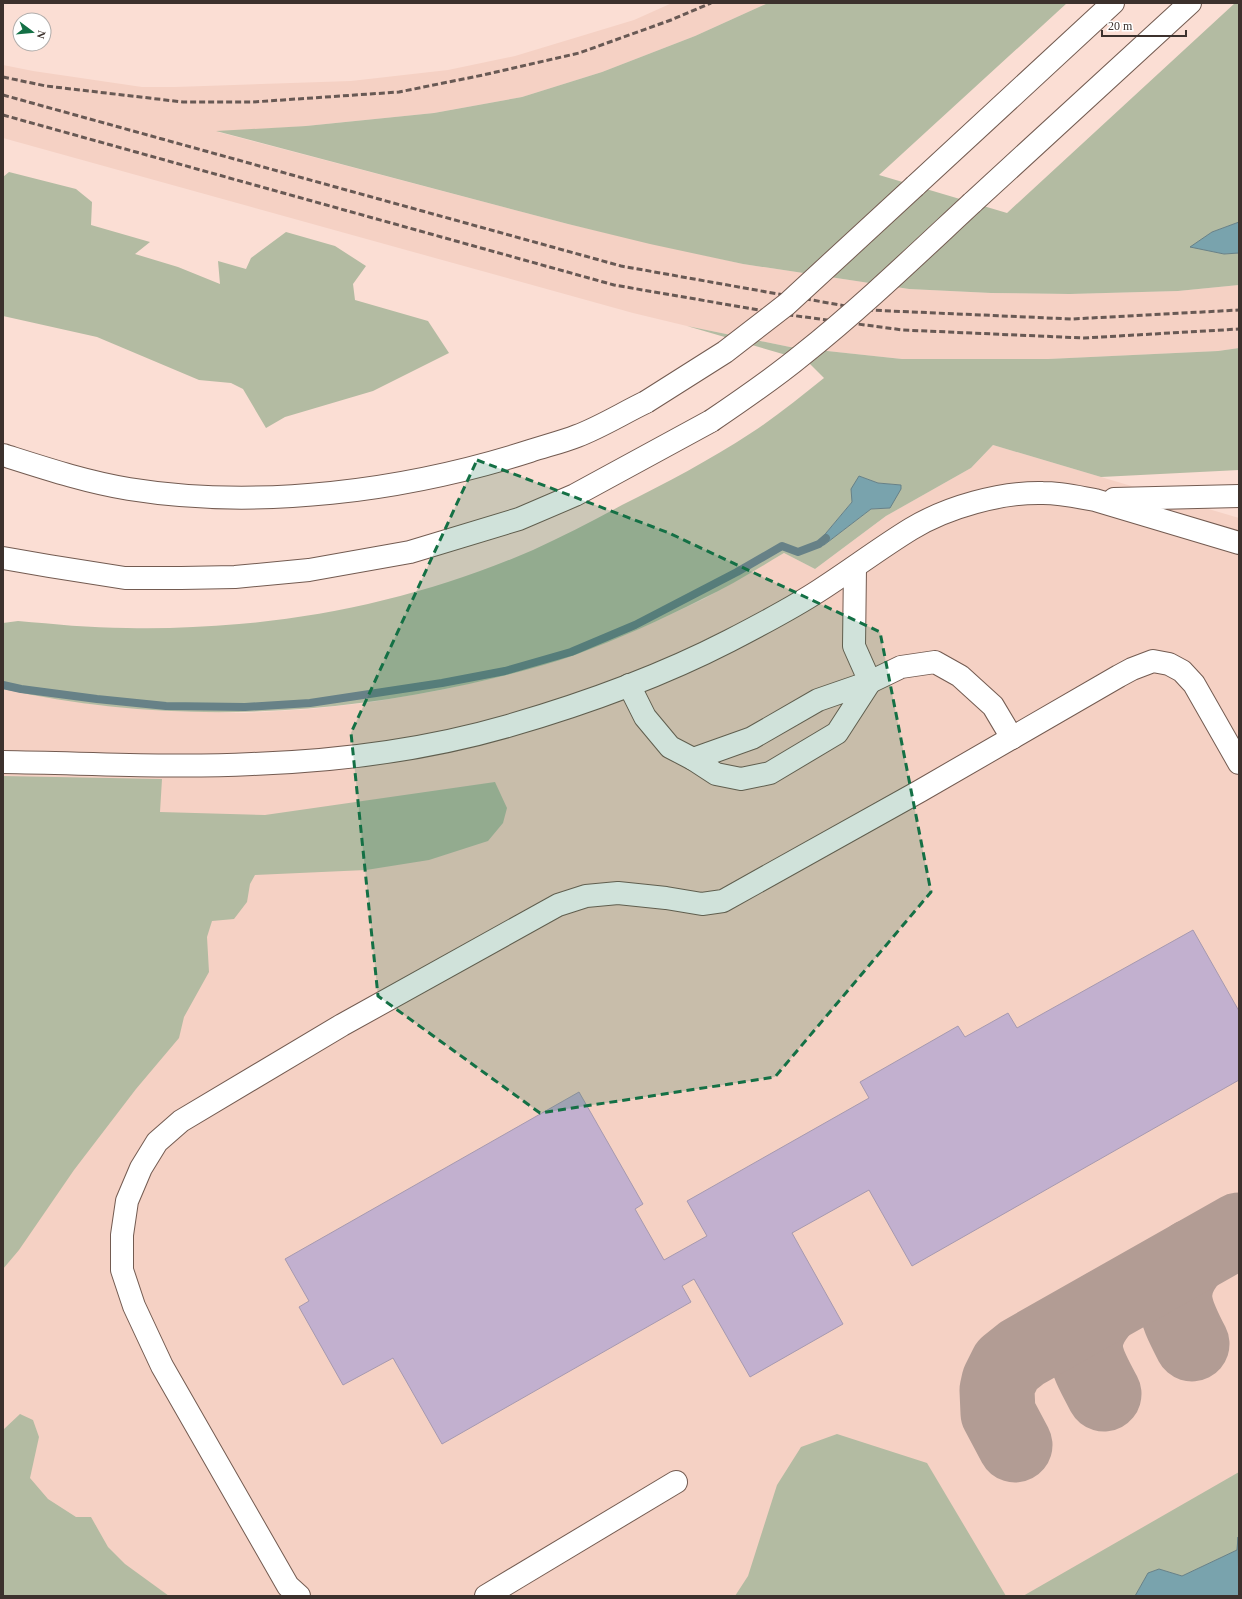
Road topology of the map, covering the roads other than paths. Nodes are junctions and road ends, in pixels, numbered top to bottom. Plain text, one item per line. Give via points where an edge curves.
1 (1113, 3) edge
2 (1190, 3) edge
3 (3, 455) edge
4 (1239, 496) edge
5 (1095, 500) junction
6 (1239, 543) edge
7 (3, 558) edge
8 (855, 567) junction
9 (870, 682) junction
10 (629, 685) junction
11 (1012, 738) junction
12 (693, 759) junction
13 (3, 762) edge
14 (1239, 763) edge
15 (676, 1482) dead end
16 (299, 1596) edge
17 (486, 1596) edge

1 - 3 main road, bridge via 787,304 725,352 646,402 578,436 484,466 400,484 298,496 184,495 128,488 74,476
2 - 7 main road, bridge via 848,317 802,356 711,421 575,495 519,519 410,552 309,570 235,577 125,578
4 - 5 main road
5 - 6 main road
5 - 8 main road via 1043,493 985,500 952,510 913,528
8 - 9 main road via 854,646
8 - 10 main road via 816,593 727,642
9 - 11 main road via 901,667 936,662 960,676 993,706
9 - 12 main road via 818,700 752,738
9 - 12 main road via 837,733 770,773 734,778 716,774
10 - 12 main road via 645,718 670,747
10 - 13 main road via 505,727 441,743 353,756 250,765
11 - 14 main road via 1132,669 1153,661 1169,664 1194,684
11 - 16 main road via 723,901 702,904 618,893 586,896 558,905 342,1025 181,1121 157,1142 141,1168 127,1200 122,1235 122,1270 134,1306 162,1366 288,1586
15 - 17 main road

